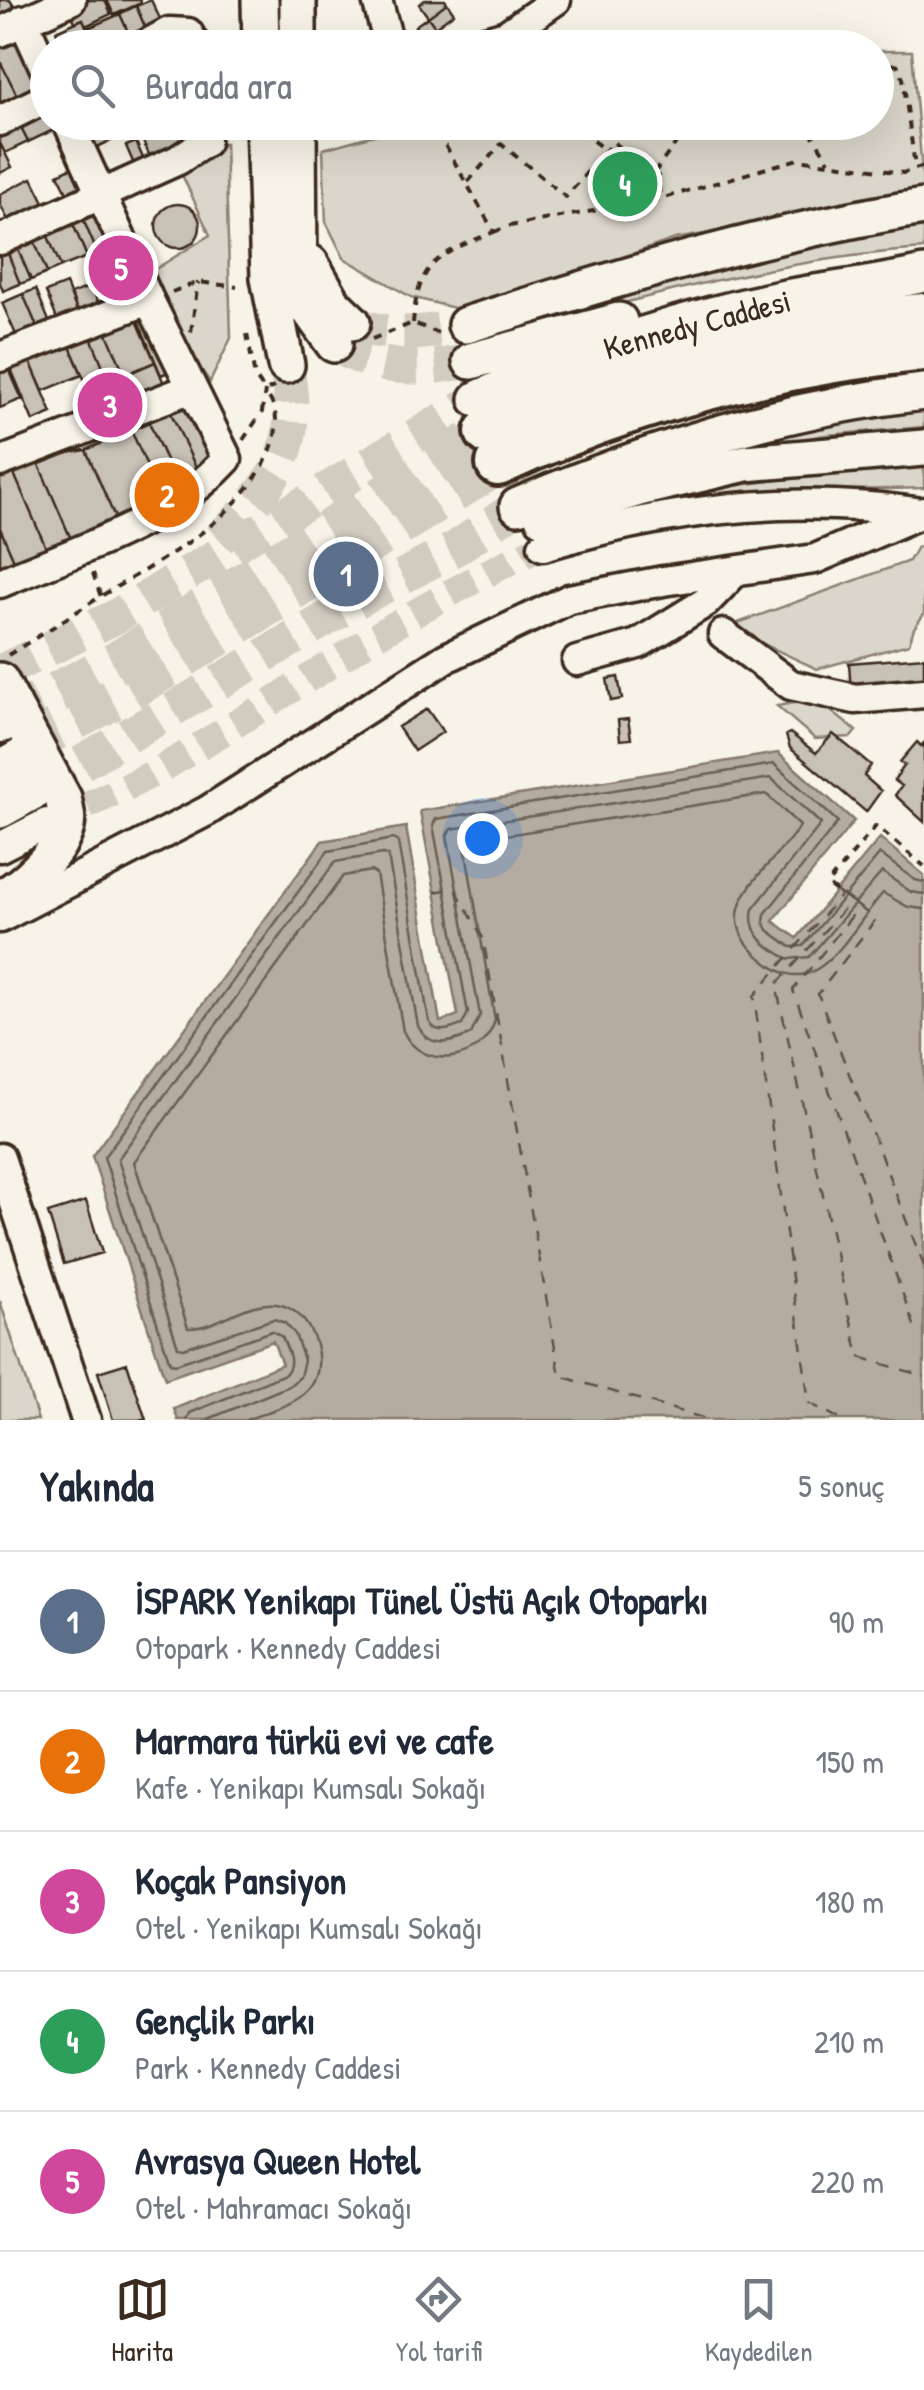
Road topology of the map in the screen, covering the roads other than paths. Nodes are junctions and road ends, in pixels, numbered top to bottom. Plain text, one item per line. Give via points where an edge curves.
1 (70, 0) edge
2 (260, 0) edge
3 (298, 0) edge
4 (377, 0) edge
5 (556, 0) edge
6 (12, 26) edge
7 (261, 30) edge
8 (298, 30) edge
9 (385, 30) edge
10 (513, 30) edge
11 (30, 50) edge
12 (30, 106) edge
13 (0, 121) edge
14 (76, 140) edge
15 (205, 140) edge
16 (265, 140) edge
17 (298, 140) edge
18 (100, 193) junction
19 (924, 208) edge
20 (0, 240) edge
21 (924, 272) edge
22 (149, 300) junction
23 (924, 315) edge
24 (456, 330) tunnel mouth
25 (351, 336) tunnel mouth
26 (924, 349) edge
27 (0, 357) edge
28 (471, 361) tunnel mouth
29 (278, 380) tunnel mouth
30 (192, 388) junction
31 (924, 392) edge
32 (487, 432) junction
33 (924, 448) edge
34 (0, 462) edge
35 (811, 504) junction
36 (923, 512) edge
37 (530, 525) junction
38 (815, 559) junction
39 (735, 572) junction
40 (0, 582) edge
41 (723, 634) dead end
42 (577, 661) dead end
43 (0, 680) edge
44 (924, 693) edge
45 (16, 762) edge
46 (0, 810) edge
47 (0, 847) edge
48 (0, 898) edge
49 (0, 918) edge
50 (0, 1158) edge
51 (86, 1420) edge

1 - 6 street
2 - 7 main road
3 - 8 main road
4 - 9 street
5 - 10 street
6 - 11 street
12 - 13 street
14 - 18 street
15 - 18 street via 178,160
16 - 29 main road
17 - 25 main road via 298,278 304,302
18 - 20 street
18 - 22 street
19 - 24 main road via 777,234
21 - 28 main road via 862,269 758,286
21 - 32 main road, Kennedy Caddesi via 703,318 537,372
22 - 27 street
22 - 30 street
23 - 32 highway via 668,362
26 - 32 highway via 813,362 613,416
30 - 34 street
30 - 40 street via 227,459 165,509
31 - 37 main road via 808,411 586,477
33 - 37 main road via 746,463 639,488
35 - 36 street
35 - 37 street via 749,504 606,526
35 - 38 street via 823,535
36 - 38 street
38 - 39 street
39 - 42 street via 706,602 638,644
39 - 49 street via 569,600 532,616 429,668 207,811
41 - 44 street via 792,685 856,699
43 - 48 main road via 63,798 66,828 54,850
45 - 46 main road
45 - 47 street
50 - 51 street

